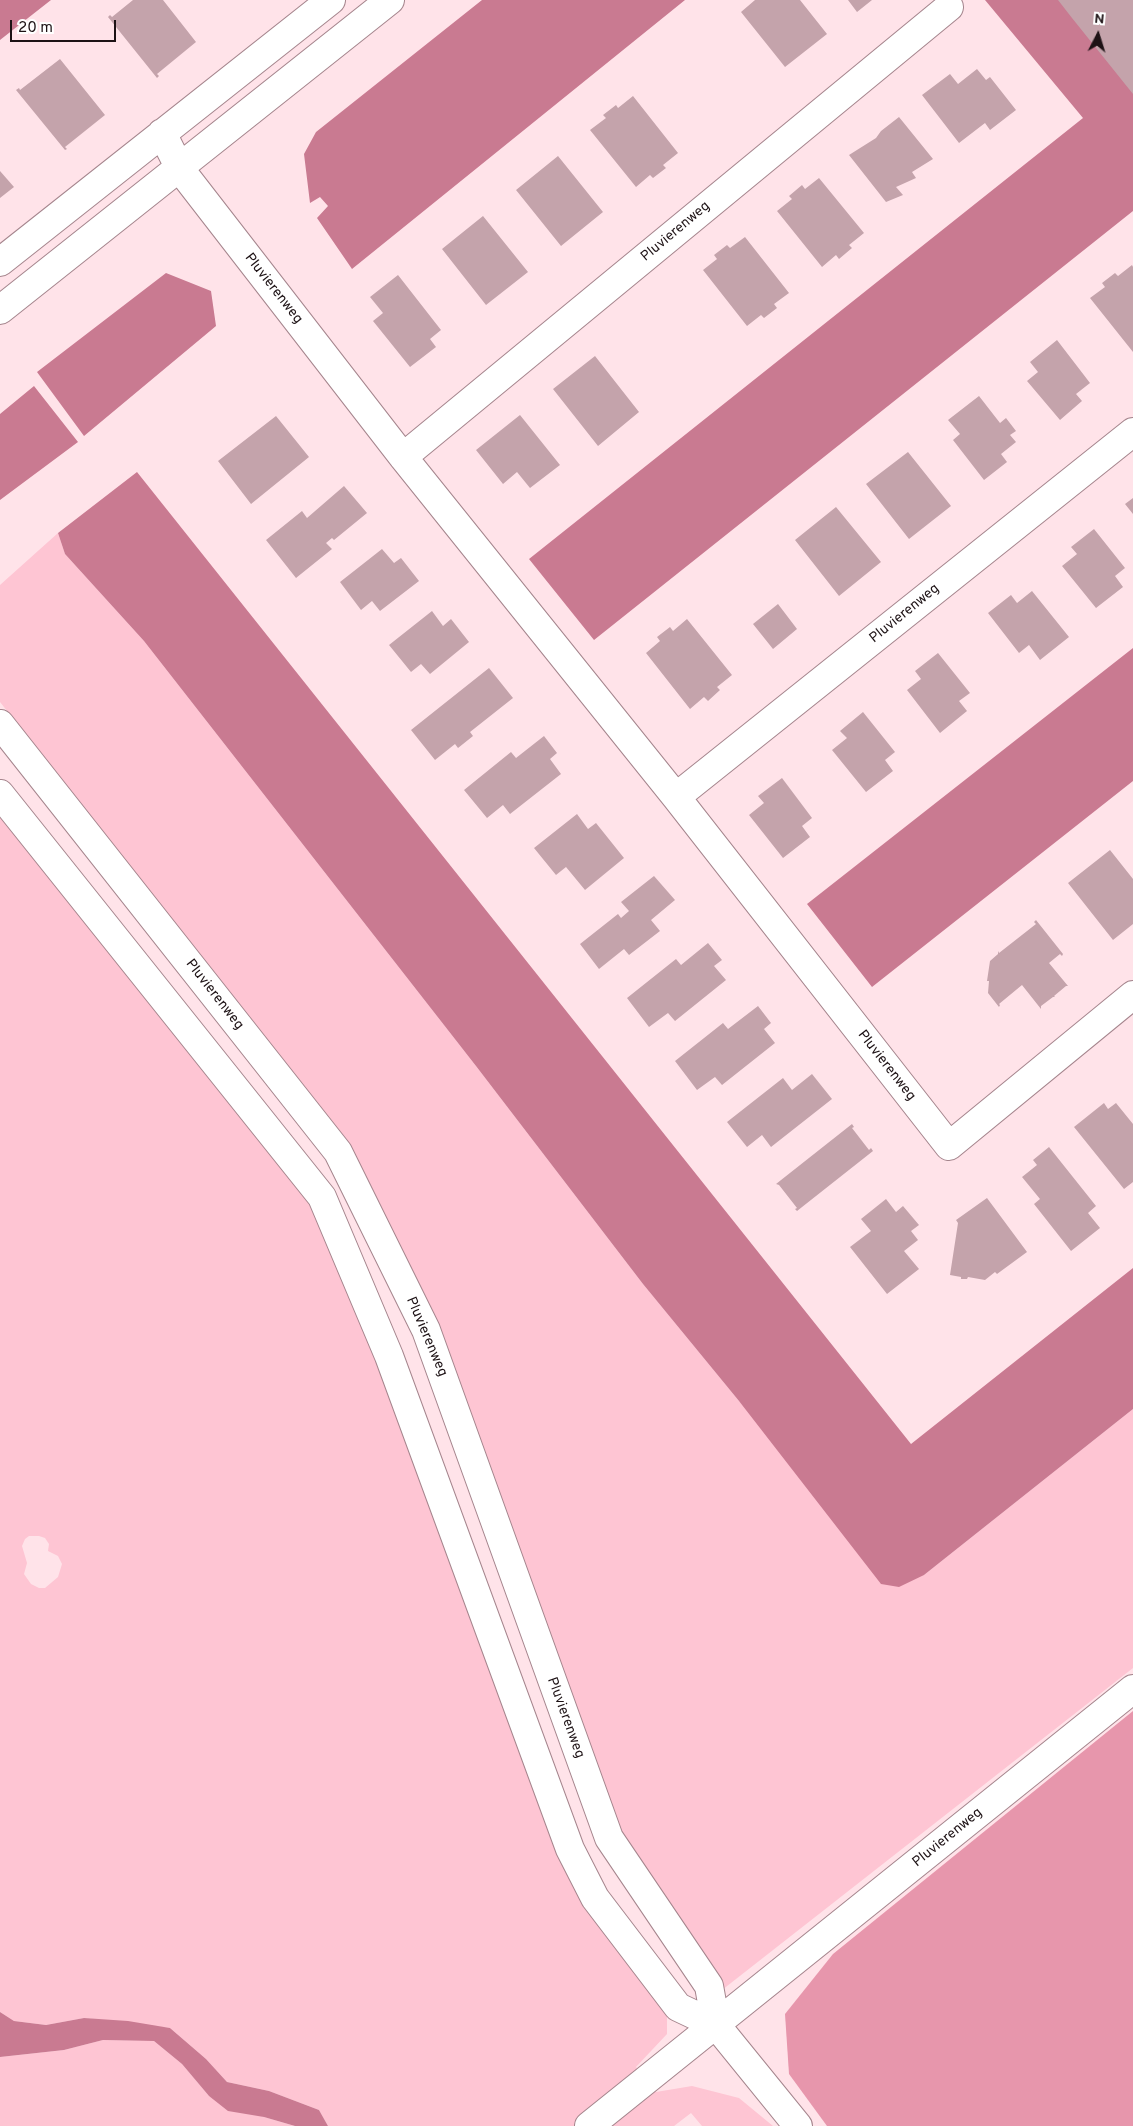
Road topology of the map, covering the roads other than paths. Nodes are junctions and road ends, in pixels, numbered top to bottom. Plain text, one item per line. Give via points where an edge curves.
1 (330, 0) edge
2 (390, 0) edge
3 (949, 7) dead end
4 (162, 134) junction
5 (180, 169) junction
6 (0, 262) edge
7 (0, 310) edge
8 (1133, 432) edge
9 (403, 457) junction
10 (0, 724) edge
11 (0, 794) edge
12 (676, 797) junction
13 (1133, 995) edge
14 (1133, 1690) edge
15 (716, 2025) junction
16 (589, 2126) edge
17 (798, 2126) edge

1 - 4 street
2 - 5 street
3 - 9 street, Pluvierenweg
4 - 5 street, Pluvierenweg
4 - 6 street
5 - 7 street
5 - 9 street, Pluvierenweg
8 - 12 street, Pluvierenweg
9 - 12 street, Pluvierenweg
10 - 15 street, Pluvierenweg via 338,1152 426,1330 609,1838 709,1986
11 - 15 street, Pluvierenweg via 322,1197 389,1356 570,1850 595,1898 678,2007
12 - 13 street, Pluvierenweg via 948,1146
14 - 15 street, Pluvierenweg
15 - 16 street
15 - 17 street, Pluvierenweg

